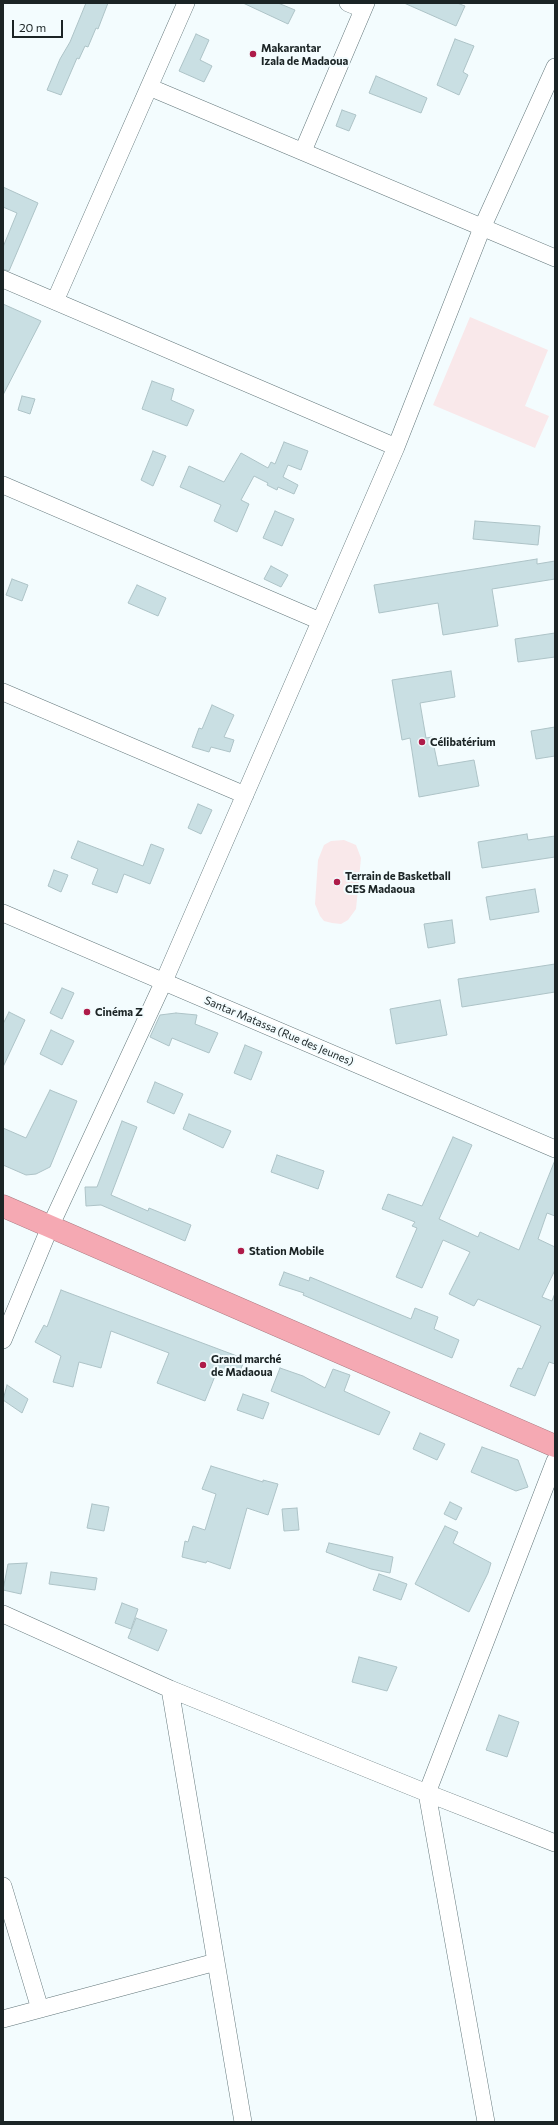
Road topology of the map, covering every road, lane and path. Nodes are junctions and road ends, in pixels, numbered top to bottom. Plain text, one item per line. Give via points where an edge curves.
1 (186, 3) edge
2 (359, 5) edge
3 (555, 67) edge
4 (149, 87) junction
5 (303, 151) junction
6 (482, 228) junction
7 (555, 258) edge
8 (3, 279) edge
9 (55, 301) junction
10 (396, 448) junction
11 (3, 485) edge
12 (320, 621) junction
13 (3, 692) edge
14 (245, 795) junction
15 (3, 912) edge
16 (164, 981) junction
17 (555, 1149) edge
18 (3, 1206) edge
19 (50, 1227) junction
20 (3, 1340) edge
21 (555, 1446) edge
22 (555, 1461) edge
23 (3, 1614) edge
24 (170, 1689) junction
25 (427, 1794) junction
26 (555, 1842) edge
27 (3, 1886) edge
28 (216, 1962) junction
29 (40, 2009) junction
30 (3, 2019) edge
31 (243, 2122) edge
32 (486, 2122) edge

1 - 4 street
2 - 5 street
3 - 6 street
4 - 5 street
4 - 9 street
5 - 6 street
6 - 7 street
6 - 10 street
8 - 9 street
9 - 10 street
10 - 12 street
11 - 12 street
12 - 14 street
13 - 14 street
14 - 16 street
15 - 16 street, Santar Matassa (Rue des Jeunes)
16 - 17 street, Santar Matassa (Rue des Jeunes)
16 - 19 street
18 - 19 highway
19 - 20 street
19 - 21 highway
22 - 25 street
23 - 24 street
24 - 25 street
24 - 28 street
25 - 26 street
25 - 32 street
27 - 29 street
28 - 29 street
28 - 31 street
29 - 30 street

